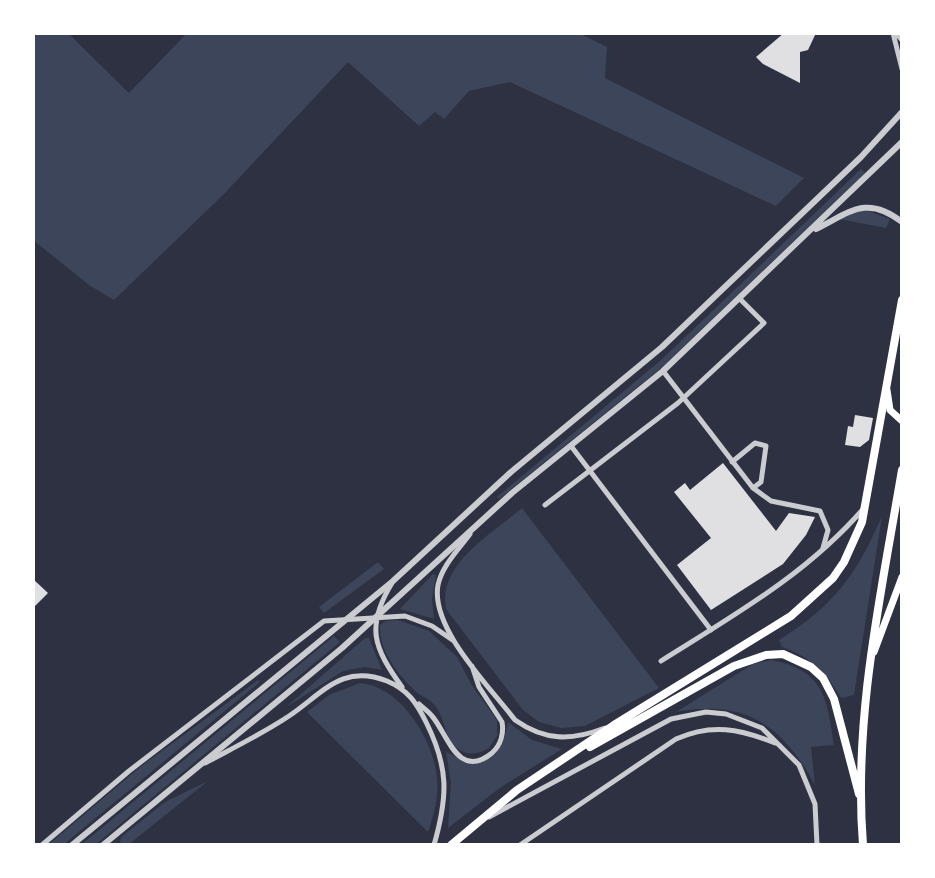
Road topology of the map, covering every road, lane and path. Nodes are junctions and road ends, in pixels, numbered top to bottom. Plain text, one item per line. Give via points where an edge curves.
1 (895, 33) edge
2 (902, 40) edge
3 (902, 69) edge
4 (901, 114) edge
5 (902, 142) edge
6 (902, 222) edge
7 (811, 231) junction
8 (740, 299) junction
9 (902, 300) edge
10 (901, 315) edge
11 (663, 371) junction
12 (887, 389) junction
13 (684, 397) junction
14 (902, 421) edge
15 (571, 446) junction
16 (732, 462) junction
17 (589, 470) junction
18 (902, 470) edge
19 (753, 488) junction
20 (545, 505) dead end
21 (866, 506) junction
22 (478, 524) junction
23 (822, 550) junction
24 (902, 577) edge
25 (393, 582) junction
26 (377, 617) junction
27 (347, 619) junction
28 (711, 630) junction
29 (454, 641) junction
30 (470, 661) junction
31 (661, 661) dead end
32 (870, 662) junction
33 (402, 687) junction
34 (416, 702) junction
35 (614, 725) junction
36 (778, 744) junction
37 (202, 765) junction
38 (556, 767) junction
39 (859, 794) junction
40 (471, 826) junction
41 (42, 845) edge
42 (72, 845) edge
43 (103, 845) edge
44 (434, 845) edge
45 (451, 845) edge
46 (520, 845) edge
47 (817, 845) edge
48 (863, 845) edge

1 - 2 street
1 - 3 street
4 - 25 street via 662,347 511,472
5 - 7 street
6 - 7 street via 881,210 856,207
7 - 8 street
8 - 11 street
8 - 13 street via 764,323
9 - 10 main road
10 - 12 main road
11 - 13 street
11 - 15 street
12 - 14 main road via 890,410
12 - 21 main road
13 - 16 street
13 - 17 street
15 - 17 street
15 - 22 street
16 - 19 street
16 - 19 street via 755,443 766,446 761,481
17 - 20 street
17 - 28 street
18 - 32 main road
19 - 23 street via 771,501 820,511 828,530
21 - 23 street
21 - 35 main road via 844,562 816,596
22 - 26 street
22 - 29 street via 444,568 438,586 439,615
23 - 28 street via 777,589
24 - 32 main road
25 - 26 street
25 - 27 street
26 - 27 street
26 - 29 street via 419,620
26 - 33 street via 375,643
26 - 37 street
27 - 41 street via 324,621 119,779
27 - 42 street
28 - 31 street
29 - 30 street
30 - 34 street via 479,687 502,722 500,743 492,752 481,759 459,756 432,716
30 - 35 street via 515,720 527,728 567,739
32 - 39 main road
33 - 34 street
33 - 37 street via 368,675 345,678
34 - 44 street via 435,740 445,777 444,806
35 - 38 main road
36 - 40 street via 744,719 687,714
36 - 46 street via 745,730 692,732
36 - 47 street via 799,765 816,804
37 - 43 street
38 - 39 main road via 734,666 783,654 811,667 834,698
38 - 40 main road
39 - 48 main road
40 - 45 main road

